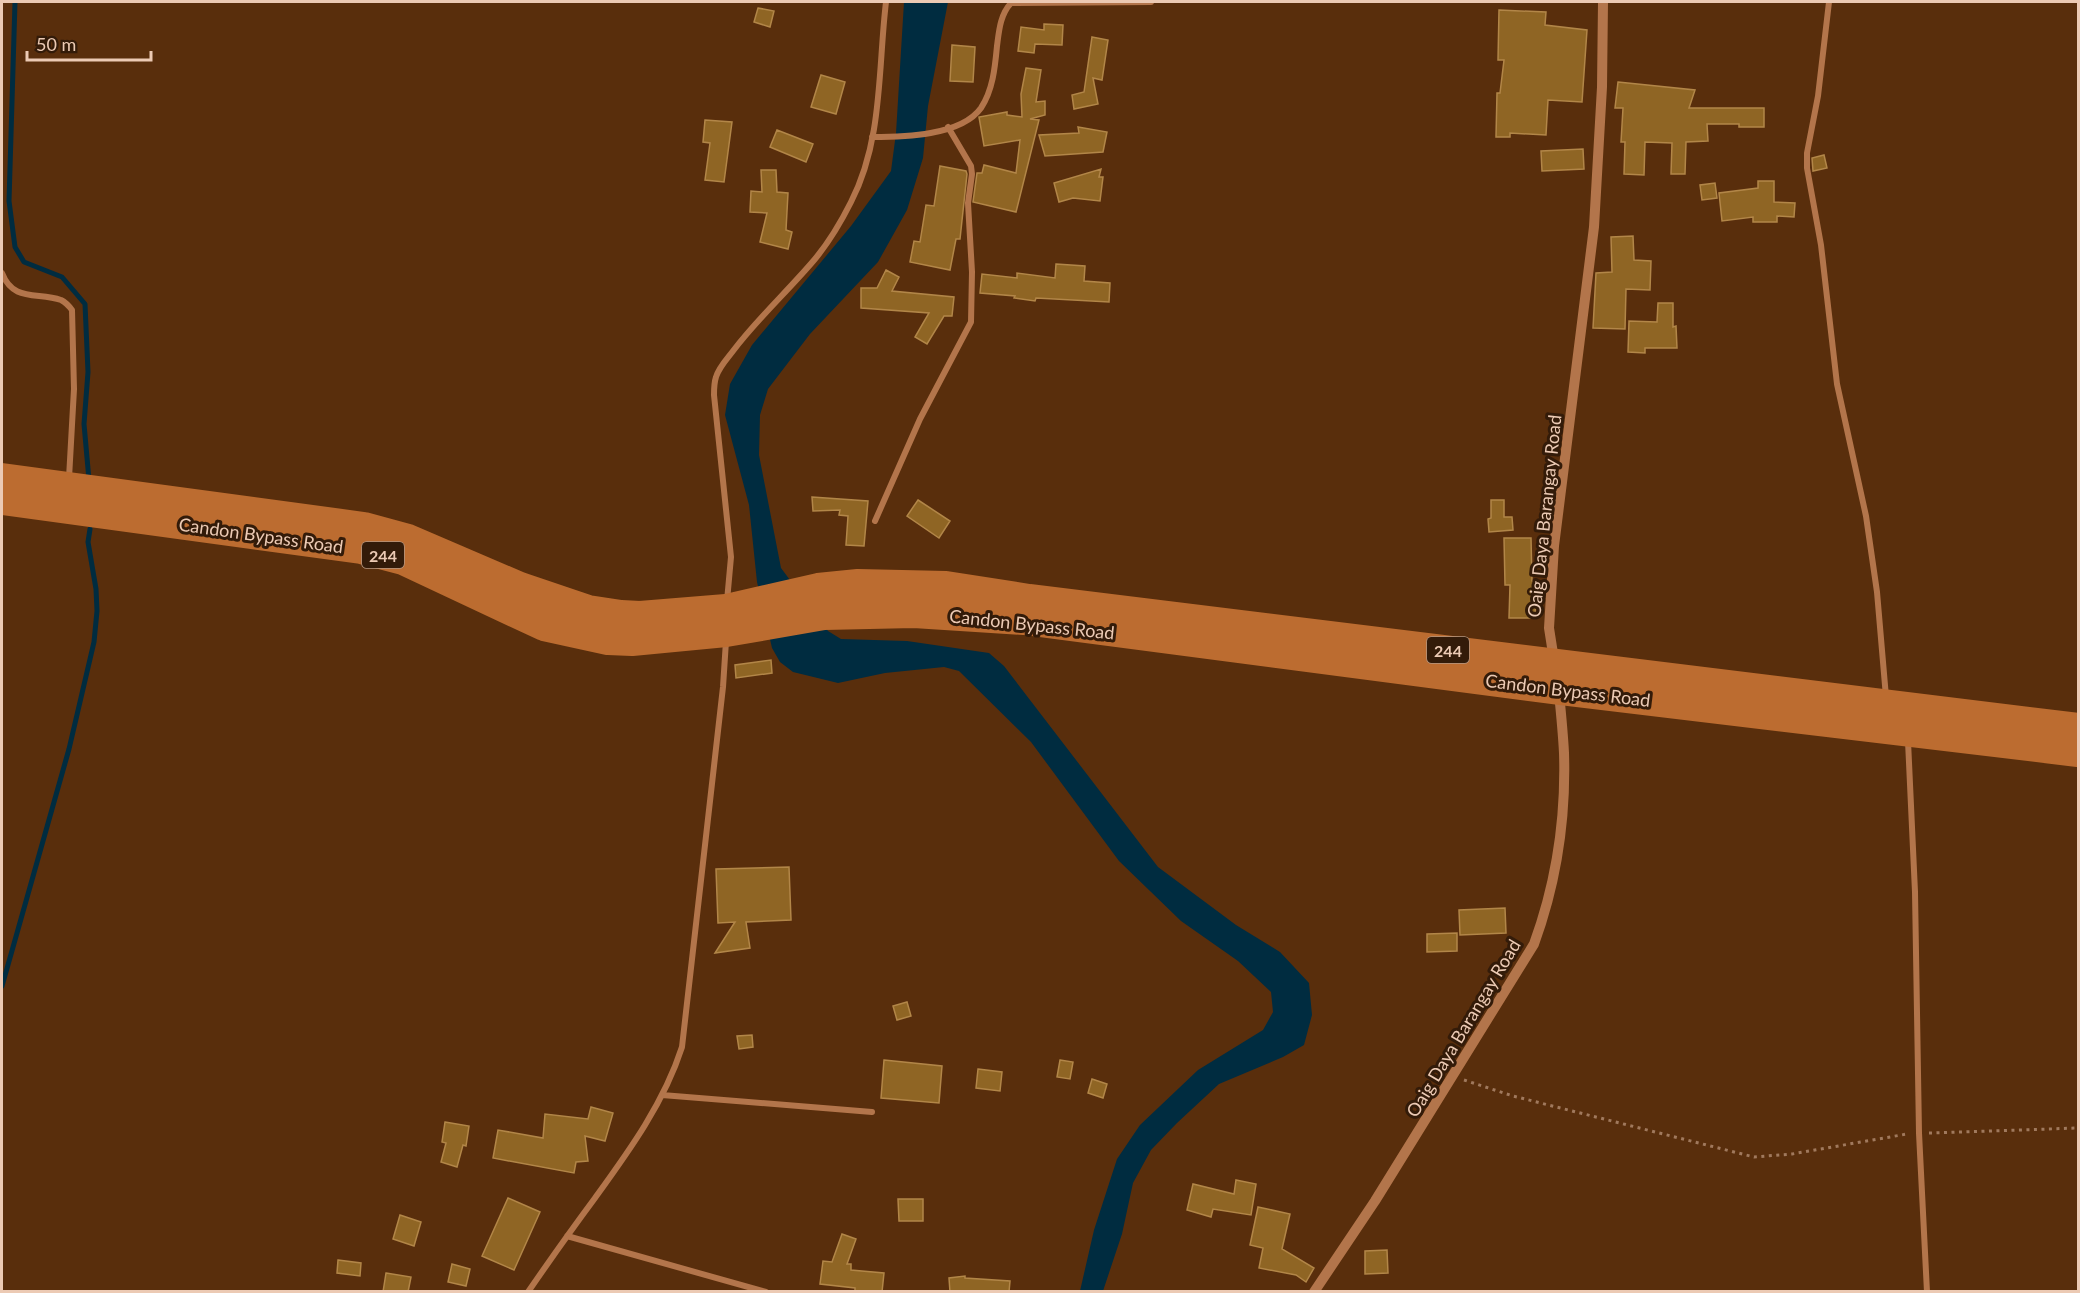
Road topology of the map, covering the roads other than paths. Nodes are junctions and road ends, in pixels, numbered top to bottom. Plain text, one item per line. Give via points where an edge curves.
1 (886, 2) edge
2 (1151, 2) edge
3 (1603, 2) edge
4 (1829, 2) edge
5 (948, 127) junction
6 (872, 137) junction
7 (2, 273) edge
8 (2, 478) edge
9 (68, 488) junction
10 (2, 500) edge
11 (875, 521) dead end
12 (737, 618) junction
13 (1557, 676) junction
14 (1904, 716) junction
15 (2079, 728) edge
16 (2079, 752) edge
17 (662, 1095) junction
18 (872, 1112) dead end
19 (567, 1236) junction
20 (528, 1292) edge
21 (766, 1292) edge
22 (1314, 1292) edge
23 (1927, 1292) edge

1 - 6 street via 879,99
2 - 5 street via 1011,3 1004,10 993,78 981,108 965,122
3 - 13 street, Oaig Daya Barangay Road via 1595,217 1554,546 1549,628
4 - 14 street via 1807,168 1821,244 1837,384
5 - 6 street via 930,135
5 - 11 street via 972,174 968,203 971,322 920,418
6 - 12 street via 852,201 828,242 746,334 716,377 714,395
7 - 9 street via 10,288 63,301 72,310 74,388
8 - 9 highway, Candon Bypass Road / 244
9 - 12 highway, Candon Bypass Road / 244 via 364,527 408,539 520,587 588,610 621,615
10 - 12 highway, Candon Bypass Road / 244 via 361,549 403,560 544,626 587,636 632,641
12 - 13 highway, Candon Bypass Road / 244 via 821,602
12 - 17 street via 723,687 682,1047
13 - 14 highway, Candon Bypass Road / 244
13 - 22 street, Oaig Daya Barangay Road via 1564,755 1562,800 1554,875 1534,944 1376,1201
14 - 15 highway, Candon Bypass Road / 244
14 - 16 highway, Candon Bypass Road / 244
14 - 23 street via 1915,892 1919,1133
17 - 18 street
17 - 19 street via 631,1148
19 - 20 street
19 - 21 street

